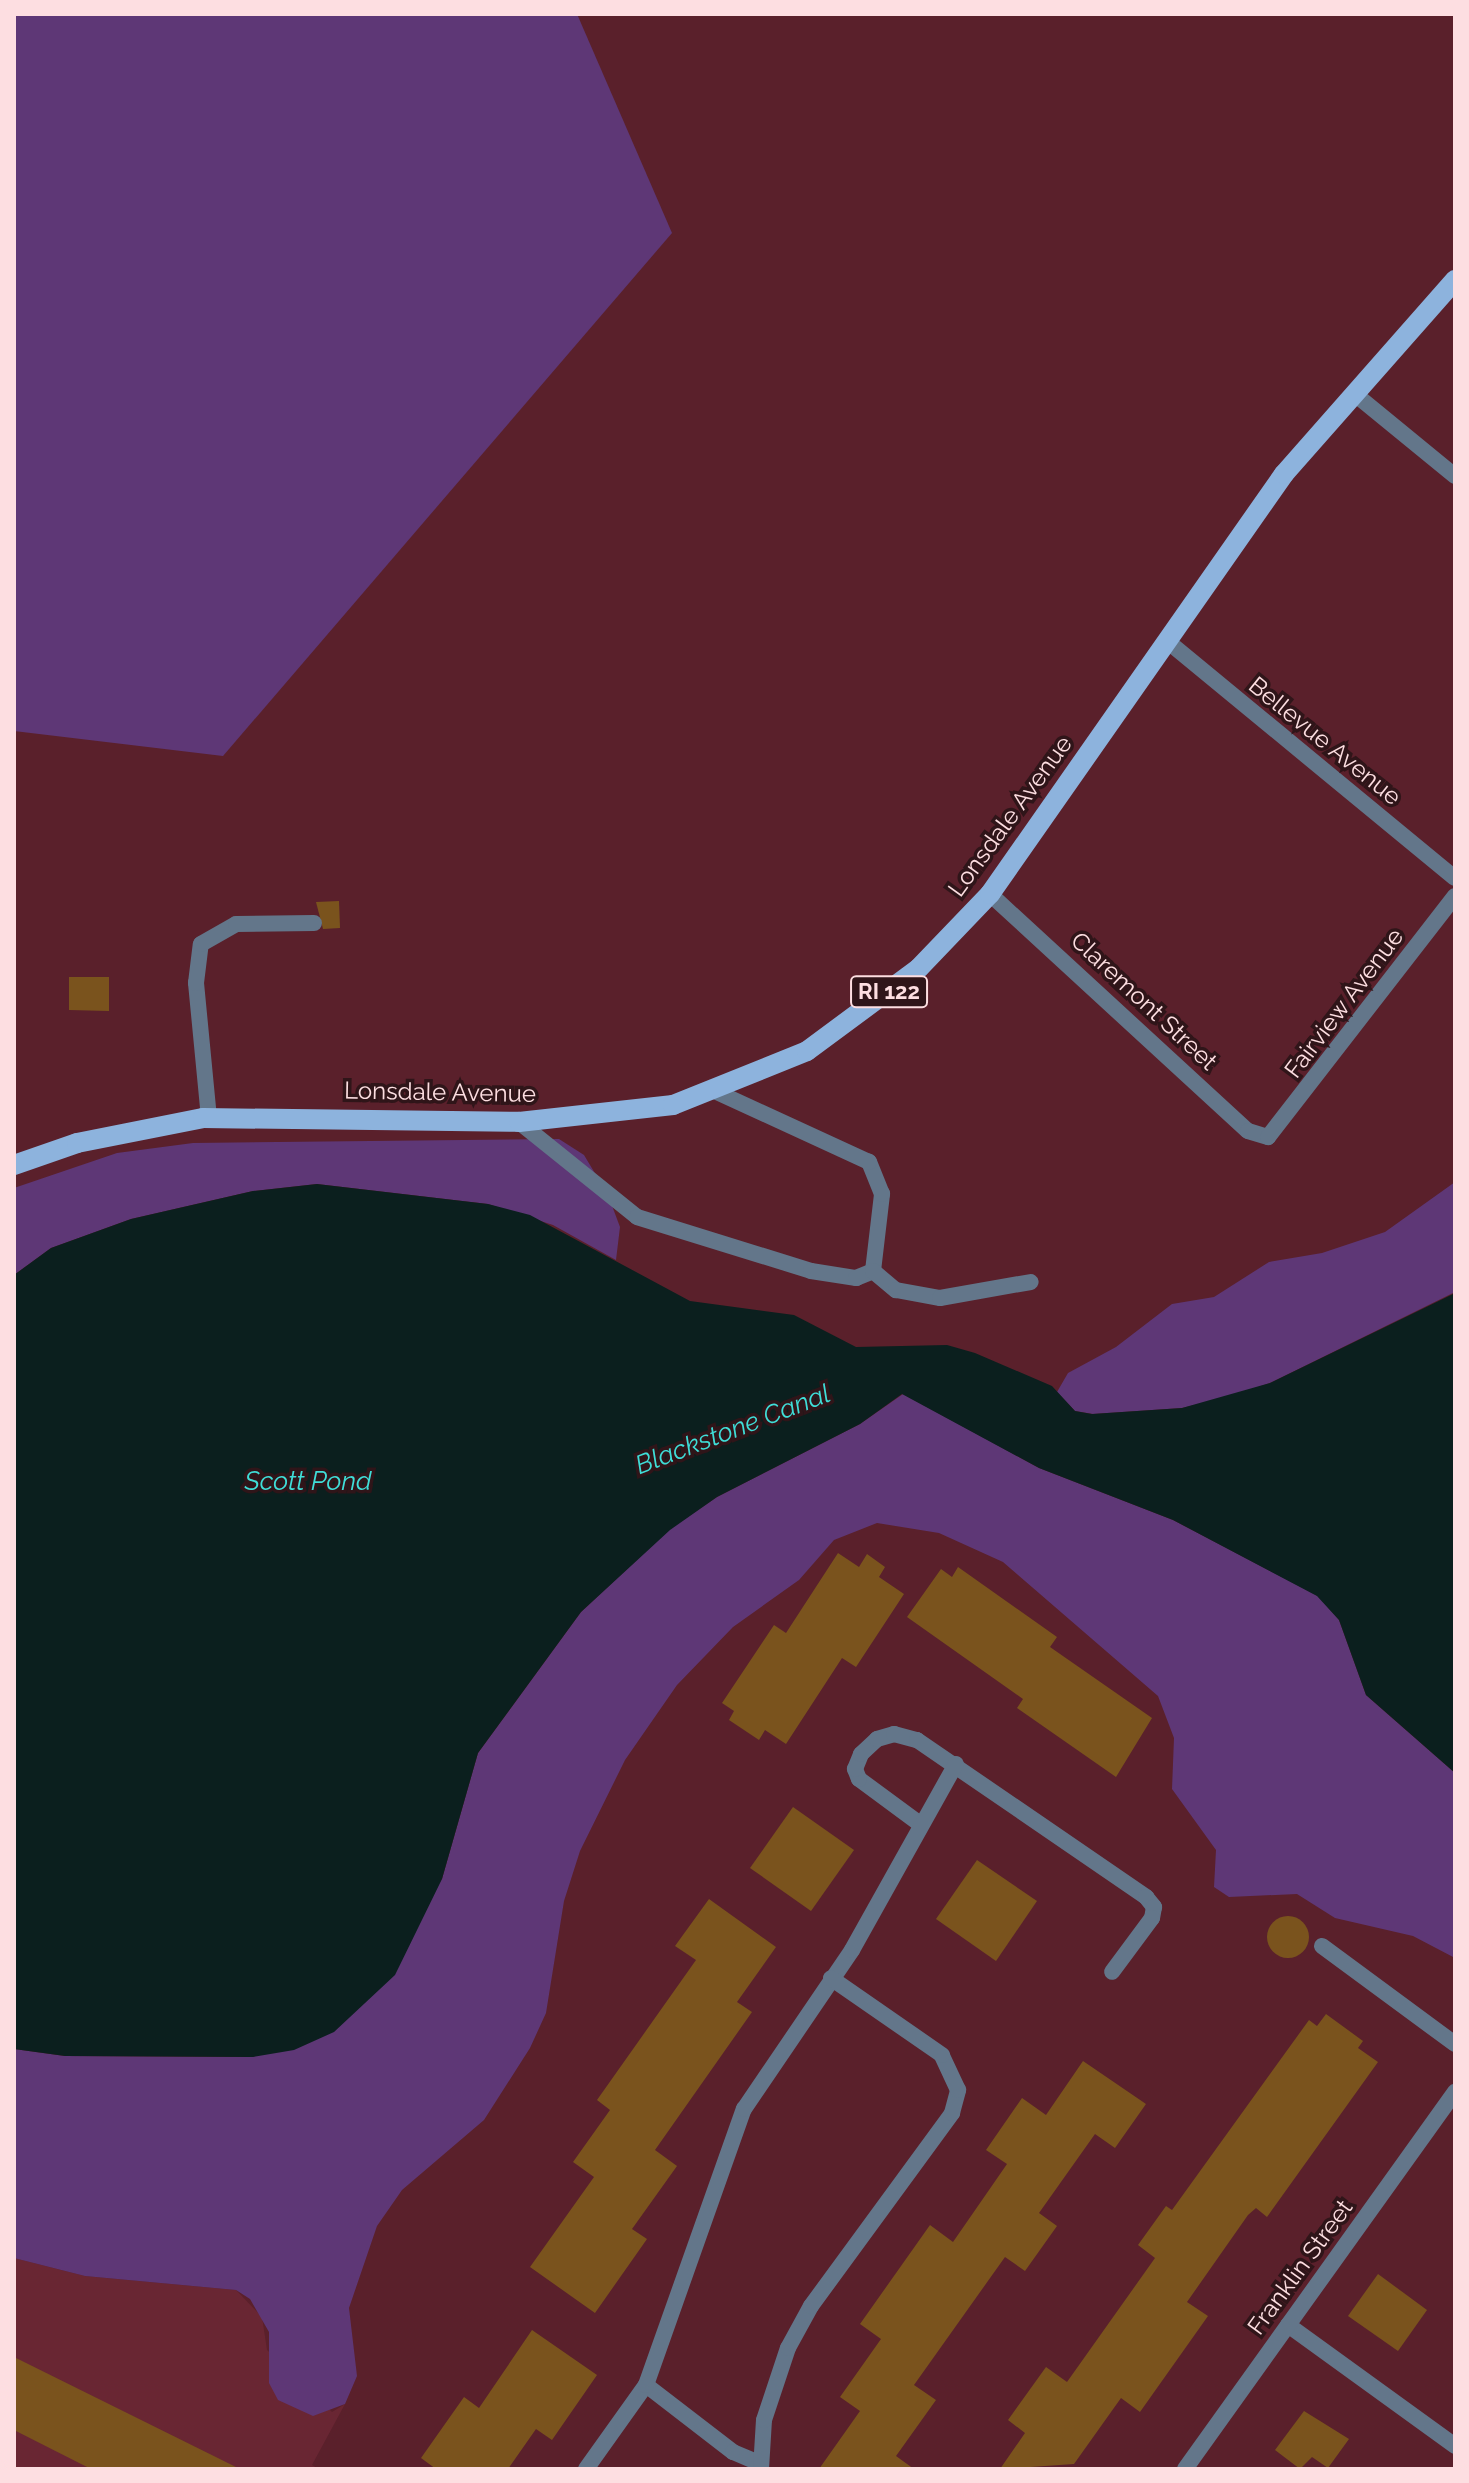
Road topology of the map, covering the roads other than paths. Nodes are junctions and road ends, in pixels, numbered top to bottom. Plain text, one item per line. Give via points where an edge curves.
1 (1455, 280) edge
2 (1356, 395) junction
3 (1455, 476) edge
4 (1166, 640) junction
5 (1455, 878) edge
6 (990, 894) junction
7 (1455, 896) edge
8 (314, 923) dead end
9 (717, 1092) junction
10 (209, 1118) junction
11 (519, 1122) junction
12 (1268, 1137) joint
13 (14, 1165) edge
14 (873, 1271) junction
15 (1031, 1282) dead end
16 (956, 1764) junction
17 (920, 1824) junction
18 (1322, 1946) dead end
19 (1112, 1972) dead end
20 (831, 1978) junction
21 (1455, 2044) edge
22 (1455, 2092) edge
23 (1288, 2325) junction
24 (646, 2385) junction
25 (1455, 2446) edge
26 (760, 2466) edge
27 (586, 2469) edge
28 (1185, 2469) edge

1 - 2 main road, Lonsdale Avenue / RI 122
2 - 3 street
2 - 4 main road, Lonsdale Avenue / RI 122 via 1284,474
4 - 5 street, Bellevue Avenue
4 - 6 main road, Lonsdale Avenue / RI 122
6 - 9 main road, Lonsdale Avenue / RI 122 via 868,1010 807,1051
6 - 12 street, Claremont Street via 1248,1131
7 - 12 street, Fairview Avenue
8 - 10 street via 236,924 201,944 196,983
9 - 11 main road, Lonsdale Avenue / RI 122 via 673,1105
9 - 14 street via 869,1162 882,1194
10 - 11 main road, Lonsdale Avenue / RI 122
10 - 13 main road, Lonsdale Avenue / RI 122 via 77,1143
11 - 14 street via 637,1217 811,1271 856,1278
14 - 15 street via 896,1290 940,1298
16 - 17 street
16 - 17 street via 894,1734 861,1754 855,1769 859,1779
16 - 19 street via 1154,1907
17 - 20 street
18 - 21 street
20 - 24 street via 744,2109
20 - 26 street via 942,2055 958,2090 952,2113 811,2306 788,2348 771,2389
22 - 23 street, Franklin Street
23 - 25 street
23 - 28 street, Franklin Street
24 - 26 street via 733,2452
24 - 27 street

